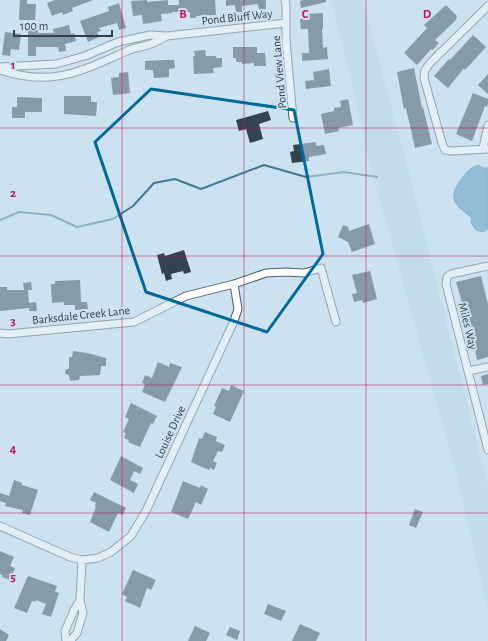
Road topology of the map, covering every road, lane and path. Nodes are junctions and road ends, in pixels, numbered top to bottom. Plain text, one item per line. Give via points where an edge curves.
1 (285, 0) edge
2 (488, 6) edge
3 (286, 23) junction
4 (167, 36) junction
5 (0, 69) edge
6 (293, 118) dead end
7 (488, 125) edge
8 (486, 149) edge
9 (488, 266) edge
10 (234, 284) junction
11 (336, 322) dead end
12 (0, 333) edge
13 (488, 367) edge
14 (468, 371) junction
15 (488, 450) edge
16 (0, 526) edge
17 (82, 560) junction
18 (80, 600) junction
19 (66, 641) edge
20 (70, 641) edge

1 - 3 street, Pond View Lane
2 - 8 street via 431,62 425,70 424,78 446,150
3 - 4 street, Pond Bluff Way
3 - 6 street, Pond View Lane
4 - 5 street, Pond Bluff Way via 150,35 118,42 86,56 56,64
4 - 5 street, Pond Bluff Way via 92,67 60,76 16,76
7 - 8 street
9 - 14 street, Miles Way via 447,277 446,284
10 - 11 street, Barksdale Creek Lane via 266,272 304,273 321,268
10 - 12 street, Barksdale Creek Lane via 186,296 134,322
10 - 17 street, Louise Drive via 238,309 234,321 146,511 131,536 111,552 98,558
13 - 14 street
14 - 15 street, Miles Way
16 - 17 street
17 - 18 street
18 - 19 street via 65,631
18 - 20 street via 83,613 77,633

